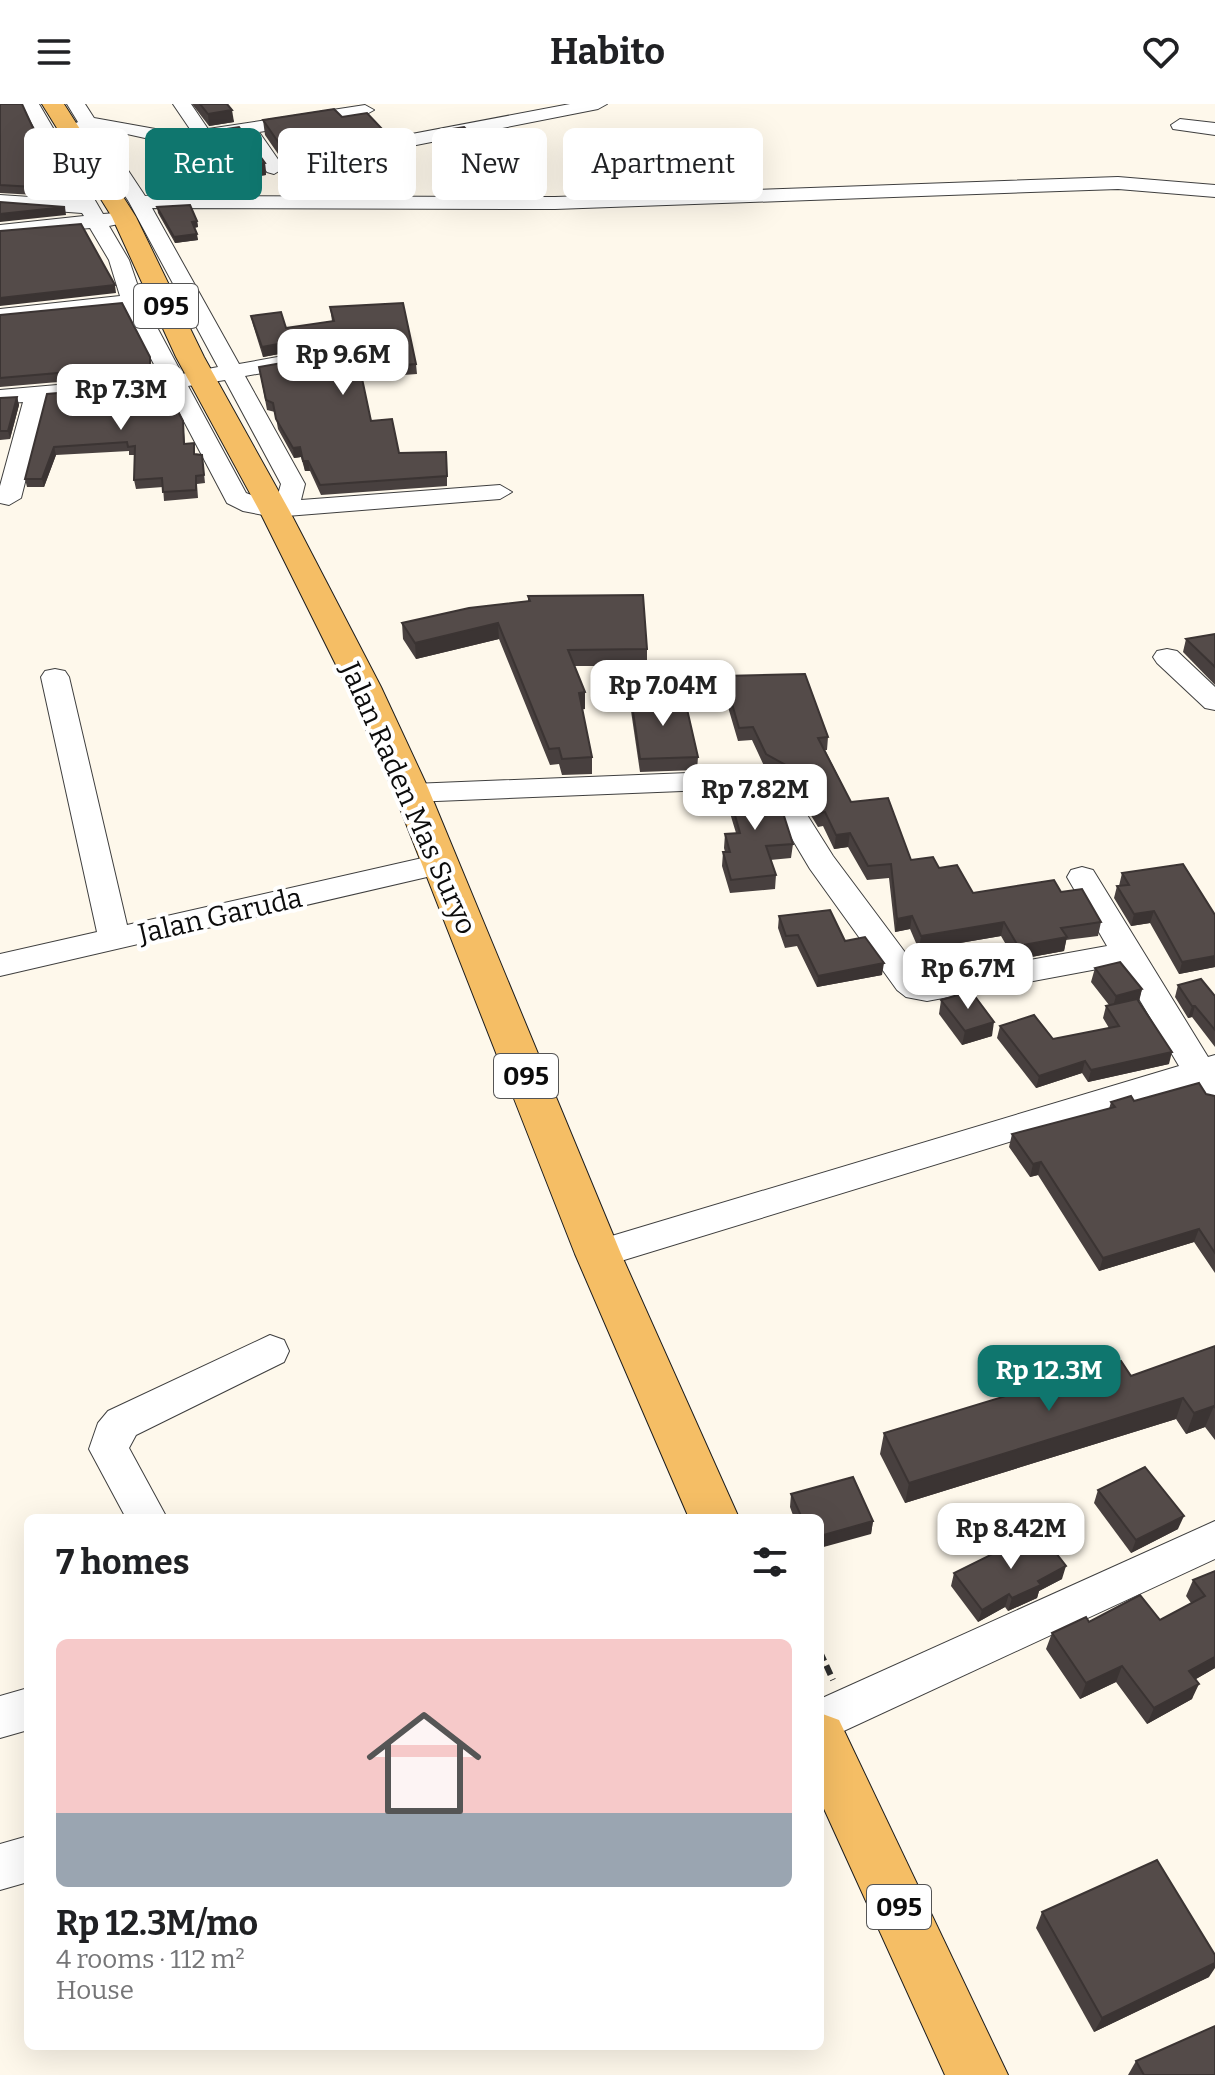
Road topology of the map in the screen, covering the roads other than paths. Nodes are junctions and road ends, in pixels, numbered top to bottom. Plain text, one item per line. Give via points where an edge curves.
1 (30, 104) edge
2 (53, 104) edge
3 (121, 104) edge
4 (182, 104) edge
5 (598, 104) edge
6 (84, 120) edge
7 (376, 122) edge
8 (1180, 125) dead end
9 (199, 128) edge
10 (262, 128) edge
11 (1215, 129) edge
12 (145, 132) edge
13 (262, 151) edge
14 (274, 168) dead end
15 (1215, 191) edge
16 (0, 201) edge
17 (132, 210) junction
18 (93, 214) junction
19 (0, 231) edge
20 (132, 301) junction
21 (0, 315) edge
22 (355, 350) edge
23 (232, 370) junction
24 (201, 376) junction
25 (173, 382) junction
26 (1, 393) edge
27 (36, 395) junction
28 (500, 492) dead end
29 (9, 498) dead end
30 (274, 510) junction
31 (1167, 657) dead end
32 (55, 677) dead end
33 (1212, 695) edge
34 (412, 793) junction
35 (440, 864) junction
36 (1082, 877) dead end
37 (114, 938) junction
38 (1127, 953) junction
39 (0, 965) edge
40 (1209, 1078) edge
41 (598, 1254) junction
42 (270, 1351) dead end
43 (145, 1514) edge
44 (707, 1514) edge
45 (1215, 1539) edge
46 (24, 1710) edge
47 (0, 1717) edge
48 (824, 1719) edge
49 (824, 1748) edge
50 (24, 1860) edge
51 (0, 1867) edge
52 (977, 2075) edge

1 - 18 street
2 - 6 main road, Jalan Raden Mas Suryo / 095
3 - 6 street
4 - 9 street
5 - 7 street
6 - 12 street
6 - 17 main road, Jalan Raden Mas Suryo / 095
7 - 10 street
8 - 11 street
13 - 14 street
15 - 17 street via 1118,183 555,203
16 - 18 street
17 - 18 street
17 - 23 street
17 - 24 main road, Jalan Raden Mas Suryo / 095
18 - 19 street
18 - 20 street via 119,260
20 - 21 street
20 - 25 street
22 - 23 street
23 - 24 street
23 - 30 street via 293,484 288,502
24 - 25 street
24 - 30 main road, Jalan Raden Mas Suryo / 095
25 - 27 street
25 - 30 street via 236,498
26 - 27 street
27 - 29 street
28 - 30 street
30 - 34 main road, Jalan Raden Mas Suryo / 095
31 - 33 street
32 - 37 street
34 - 35 main road, Jalan Raden Mas Suryo / 095
34 - 38 street via 763,779 777,789 821,862 917,989
35 - 37 street, Jalan Garuda
35 - 41 main road, Jalan Raden Mas Suryo / 095
36 - 38 street
37 - 39 street, Jalan Garuda
38 - 40 street
40 - 41 street
41 - 44 main road, Jalan Raden Mas Suryo / 095
42 - 43 street via 122,1423 112,1435 109,1449
45 - 48 street
46 - 47 street
49 - 52 main road, 095
50 - 51 street

